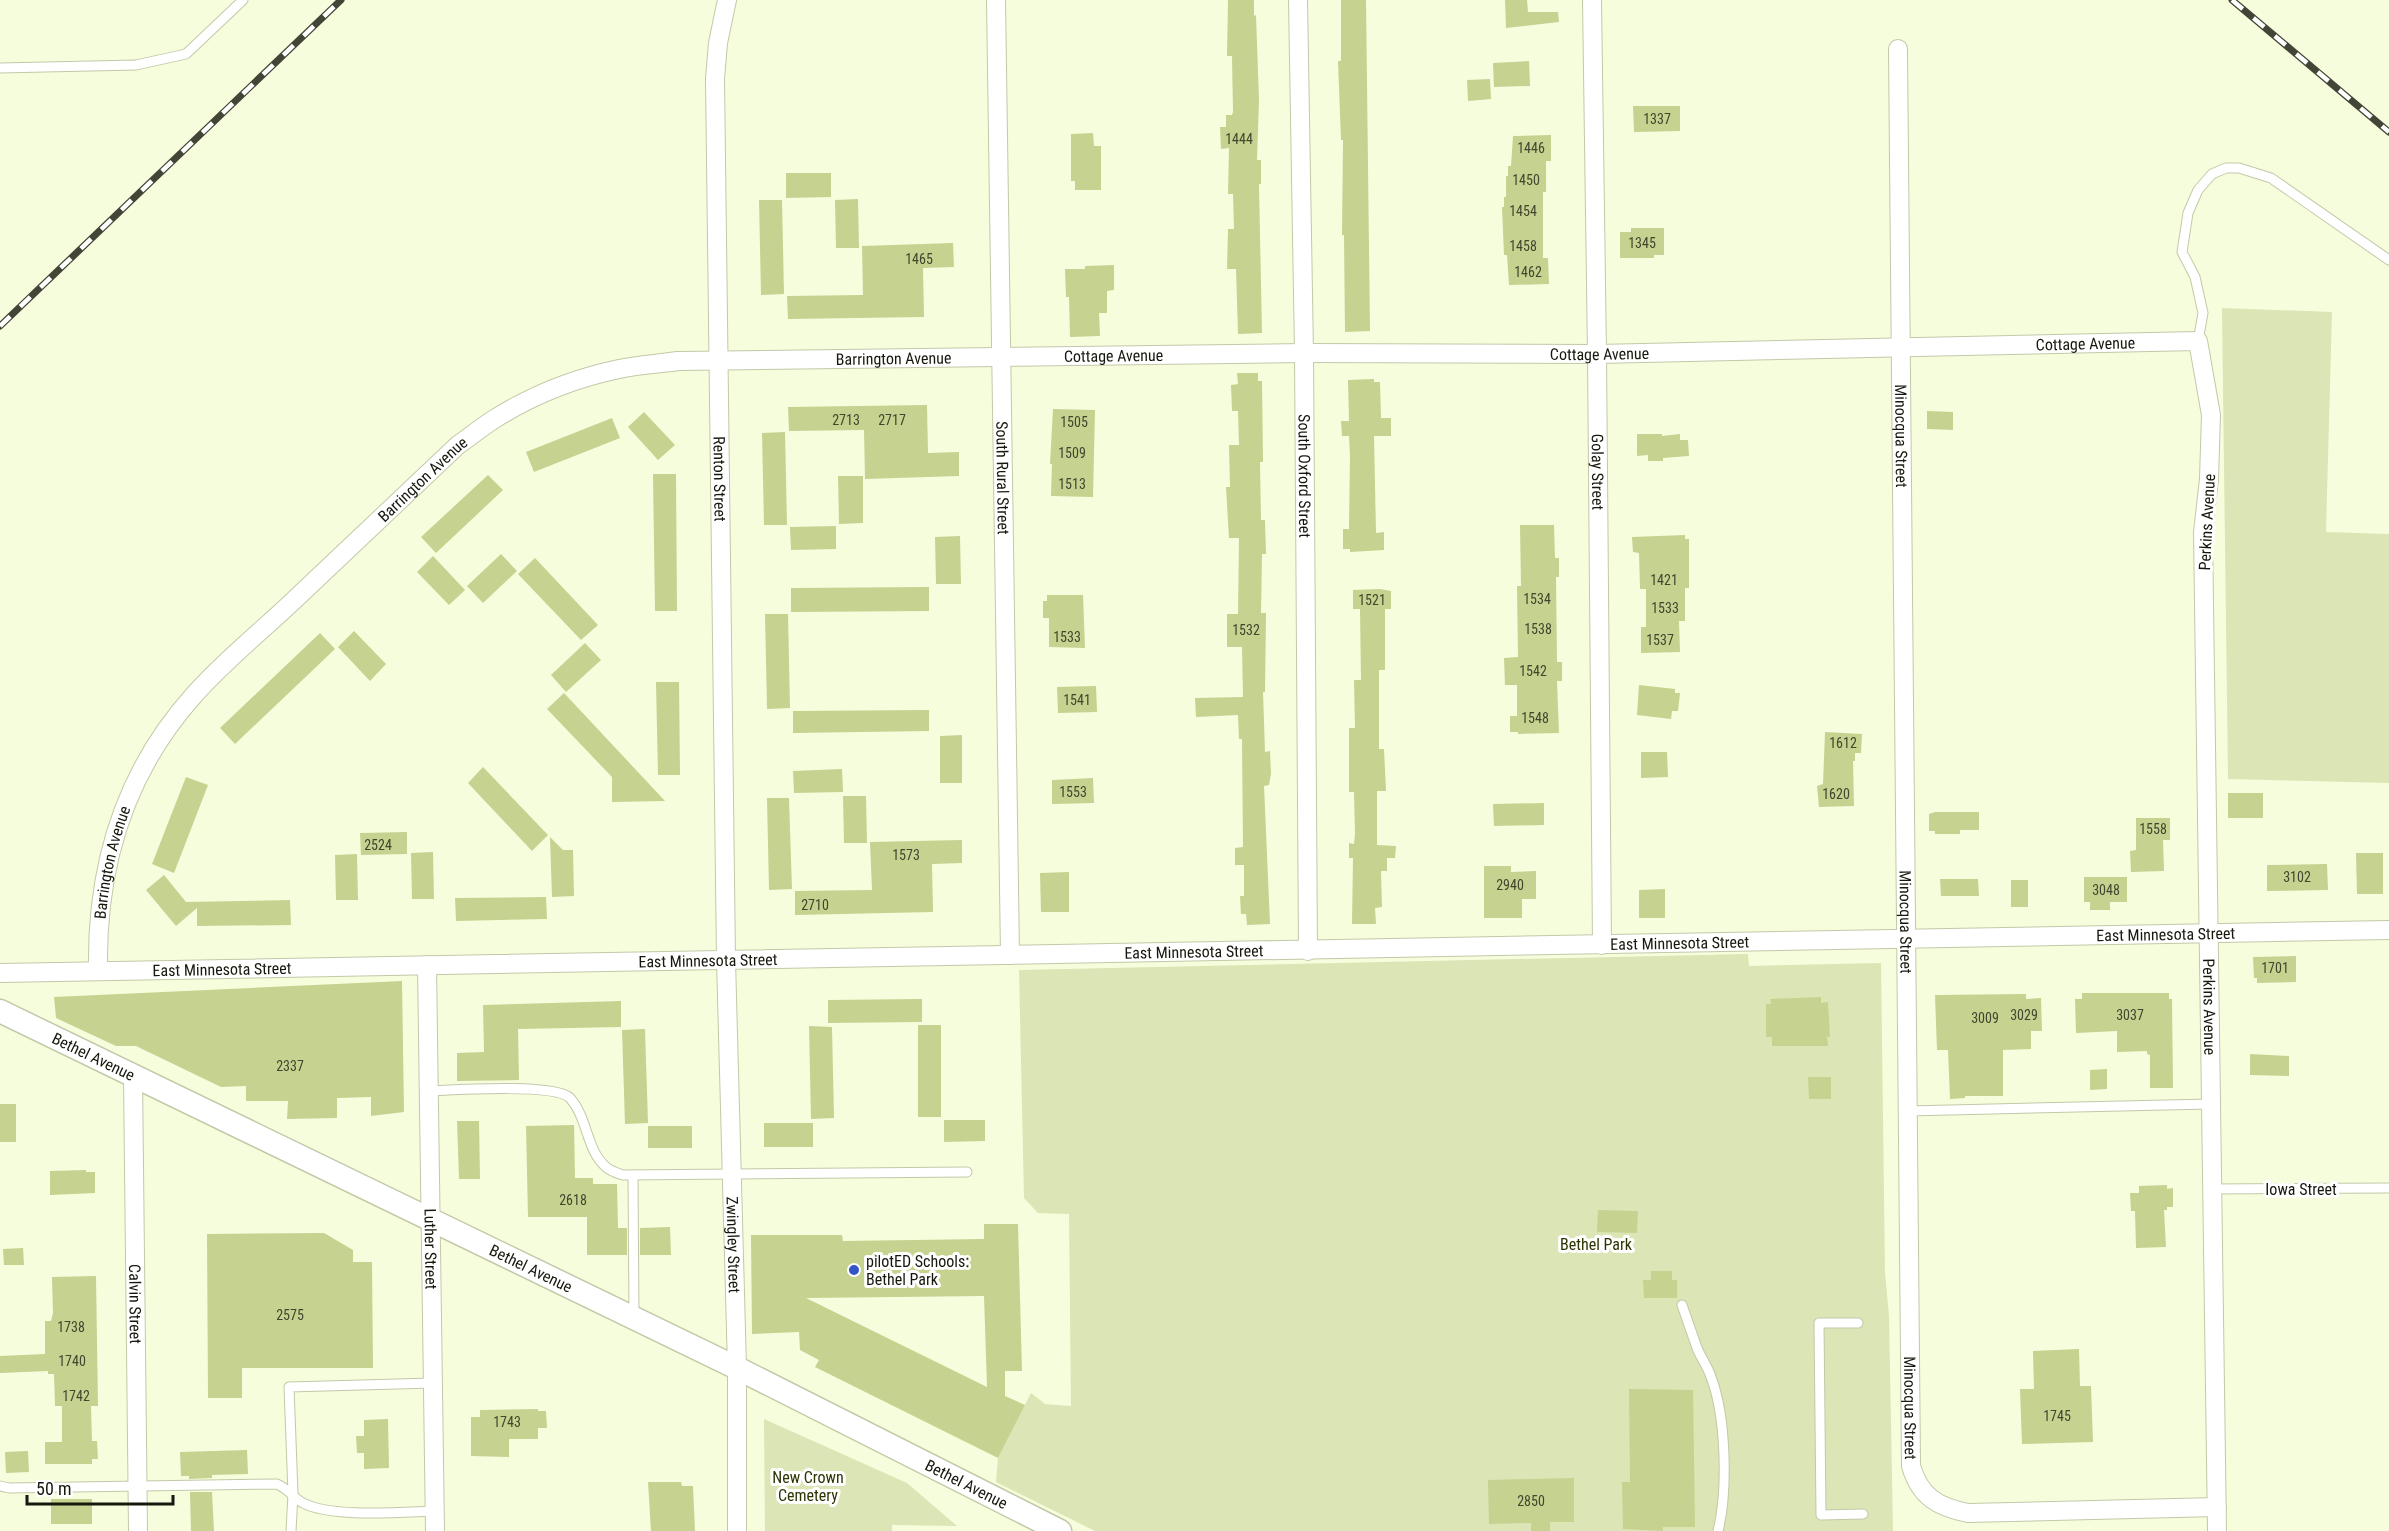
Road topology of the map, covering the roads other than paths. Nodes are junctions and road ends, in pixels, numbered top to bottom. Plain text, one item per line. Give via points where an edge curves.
1 (243, 0) edge
2 (727, 0) edge
3 (996, 0) edge
4 (1298, 0) edge
5 (1592, 0) edge
6 (1898, 49) dead end
7 (0, 68) edge
8 (2389, 260) edge
9 (2198, 341) junction
10 (1902, 347) junction
11 (1304, 353) junction
12 (1597, 354) junction
13 (1002, 358) junction
14 (719, 362) junction
15 (2389, 930) edge
16 (2209, 935) junction
17 (1905, 940) junction
18 (1602, 945) junction
19 (1308, 951) junction
20 (1010, 956) junction
21 (726, 960) junction
22 (427, 965) junction
23 (98, 971) junction
24 (0, 973) edge
25 (0, 1011) edge
26 (133, 1076) junction
27 (429, 1091) junction
28 (2211, 1104) junction
29 (1907, 1111) junction
30 (967, 1172) dead end
31 (732, 1174) junction
32 (633, 1175) junction
33 (2389, 1188) edge
34 (2213, 1189) junction
35 (431, 1220) junction
36 (1682, 1305) dead end
37 (634, 1320) junction
38 (1858, 1323) dead end
39 (737, 1368) junction
40 (433, 1383) junction
41 (0, 1486) edge
42 (137, 1487) junction
43 (293, 1494) junction
44 (2217, 1508) junction
45 (435, 1511) junction
46 (1863, 1514) dead end
47 (138, 1531) edge
48 (291, 1531) edge
49 (435, 1531) edge
50 (737, 1531) edge
51 (1059, 1531) edge
52 (1718, 1531) edge
53 (2217, 1531) edge

1 - 7 lane via 186,54 136,65
2 - 14 street, Renton Street via 715,79
3 - 13 street, South Rural Street
4 - 11 street, South Oxford Street
5 - 12 street, Golay Street
6 - 10 street, Minocqua Street
8 - 9 lane via 2271,178 2226,168 2212,174 2198,190 2188,213 2182,252 2195,278 2203,313
9 - 10 street, Cottage Avenue
9 - 16 street, Perkins Avenue via 2211,415 2203,532
10 - 12 street, Cottage Avenue
10 - 17 street, Minocqua Street
11 - 12 street, Cottage Avenue
11 - 13 street, Cottage Avenue
11 - 19 street, South Oxford Street
12 - 18 street, Golay Street
13 - 14 street, Barrington Avenue
13 - 20 street, South Rural Street
14 - 21 street, Renton Street
14 - 23 street, Barrington Avenue via 660,363 600,374 549,390 494,419 458,445 195,694 143,767 121,816 104,877 98,922
15 - 16 street, East Minnesota Street
16 - 17 street, East Minnesota Street
16 - 28 street, Perkins Avenue
17 - 18 street, East Minnesota Street
17 - 29 street, Minocqua Street
18 - 19 street, East Minnesota Street
19 - 20 street, East Minnesota Street
20 - 21 street, East Minnesota Street
21 - 22 street, East Minnesota Street
21 - 31 street, Zwingley Street
22 - 23 street, East Minnesota Street
22 - 27 street, Luther Street
23 - 24 street, East Minnesota Street
25 - 26 street, Bethel Avenue
26 - 35 street, Bethel Avenue
26 - 42 street, Calvin Street
27 - 32 lane via 555,1091 569,1097 606,1168
27 - 35 street, Luther Street
28 - 29 lane
28 - 34 street, Perkins Avenue
29 - 44 street, Minocqua Street via 1911,1457 1922,1489 1935,1502 1968,1513
30 - 31 lane
31 - 32 lane
31 - 39 street, Zwingley Street
32 - 37 lane
33 - 34 lane, Iowa Street
34 - 44 street, Perkins Avenue
35 - 37 street, Bethel Avenue
35 - 40 street, Luther Street
36 - 52 lane via 1719,1403 1724,1474
37 - 39 street, Bethel Avenue
38 - 46 lane via 1819,1323 1821,1515
39 - 50 street, Zwingley Street
39 - 51 street, Bethel Avenue
40 - 43 lane via 289,1387
40 - 45 street, Luther Street
41 - 42 lane
42 - 43 lane via 277,1484
42 - 47 street, Calvin Street
43 - 45 lane via 303,1503 356,1513
43 - 48 lane
44 - 53 street, Perkins Avenue
45 - 49 street, Luther Street

